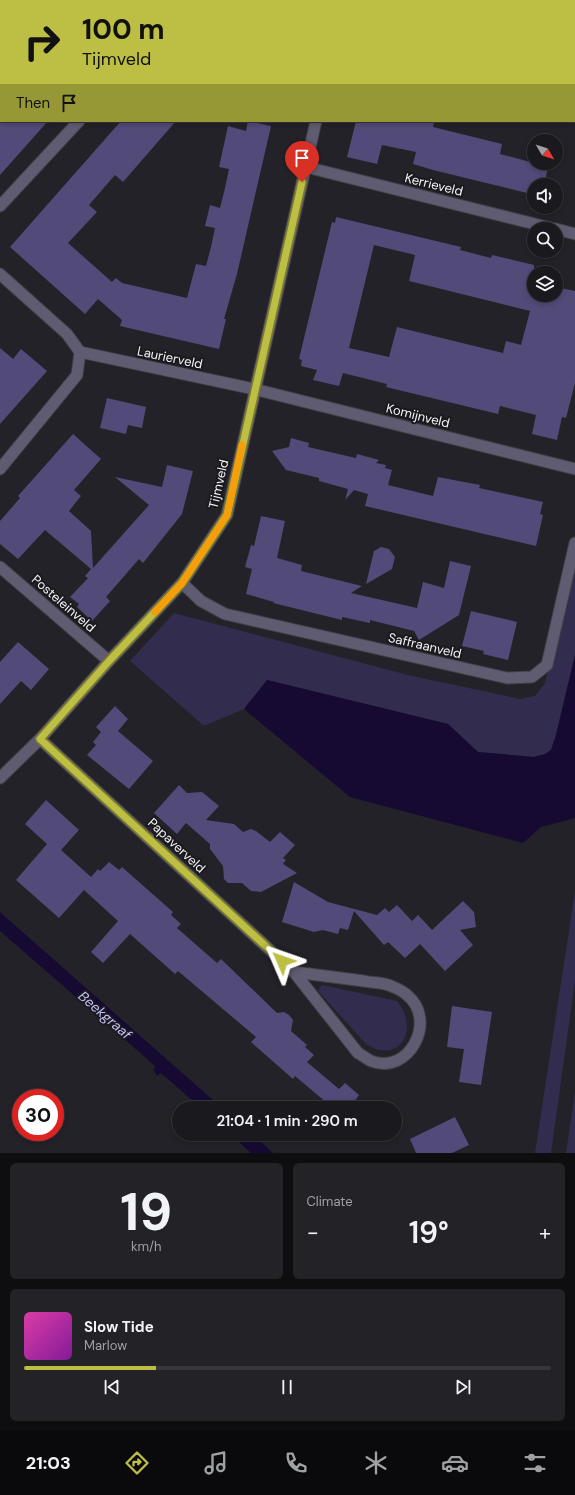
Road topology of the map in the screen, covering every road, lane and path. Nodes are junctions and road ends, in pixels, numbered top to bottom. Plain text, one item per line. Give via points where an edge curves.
1 (78, 122) edge
2 (316, 122) edge
3 (306, 167) junction
4 (0, 206) edge
5 (527, 222) edge
6 (563, 231) edge
7 (575, 234) edge
8 (0, 274) edge
9 (80, 352) junction
10 (254, 389) junction
11 (0, 469) edge
12 (575, 469) edge
13 (575, 543) edge
14 (0, 567) edge
15 (182, 583) junction
16 (109, 661) junction
17 (40, 739) junction
18 (0, 778) edge
19 (294, 972) junction

1 - 4 street
2 - 3 street, Tijmveld
3 - 5 street, Kerrieveld
3 - 10 street, Tijmveld
6 - 7 street, Kerrieveld
8 - 9 street via 67,334
9 - 10 street, Laurierveld
9 - 11 street via 77,375
10 - 12 street, Komijnveld
10 - 15 street, Tijmveld via 227,515
13 - 15 street, Saffraanveld via 547,665 532,677 507,678 225,614 201,601
14 - 16 street, Posteleinveld
15 - 16 street, Tijmveld
16 - 17 street, Tijmveld
17 - 18 street, Tijmveld
17 - 19 street, Papaverveld
19 - 19 street, Papaverveld via 358,1053 372,1061 384,1063 397,1060 410,1051 418,1040 418,1011 408,995 396,988

